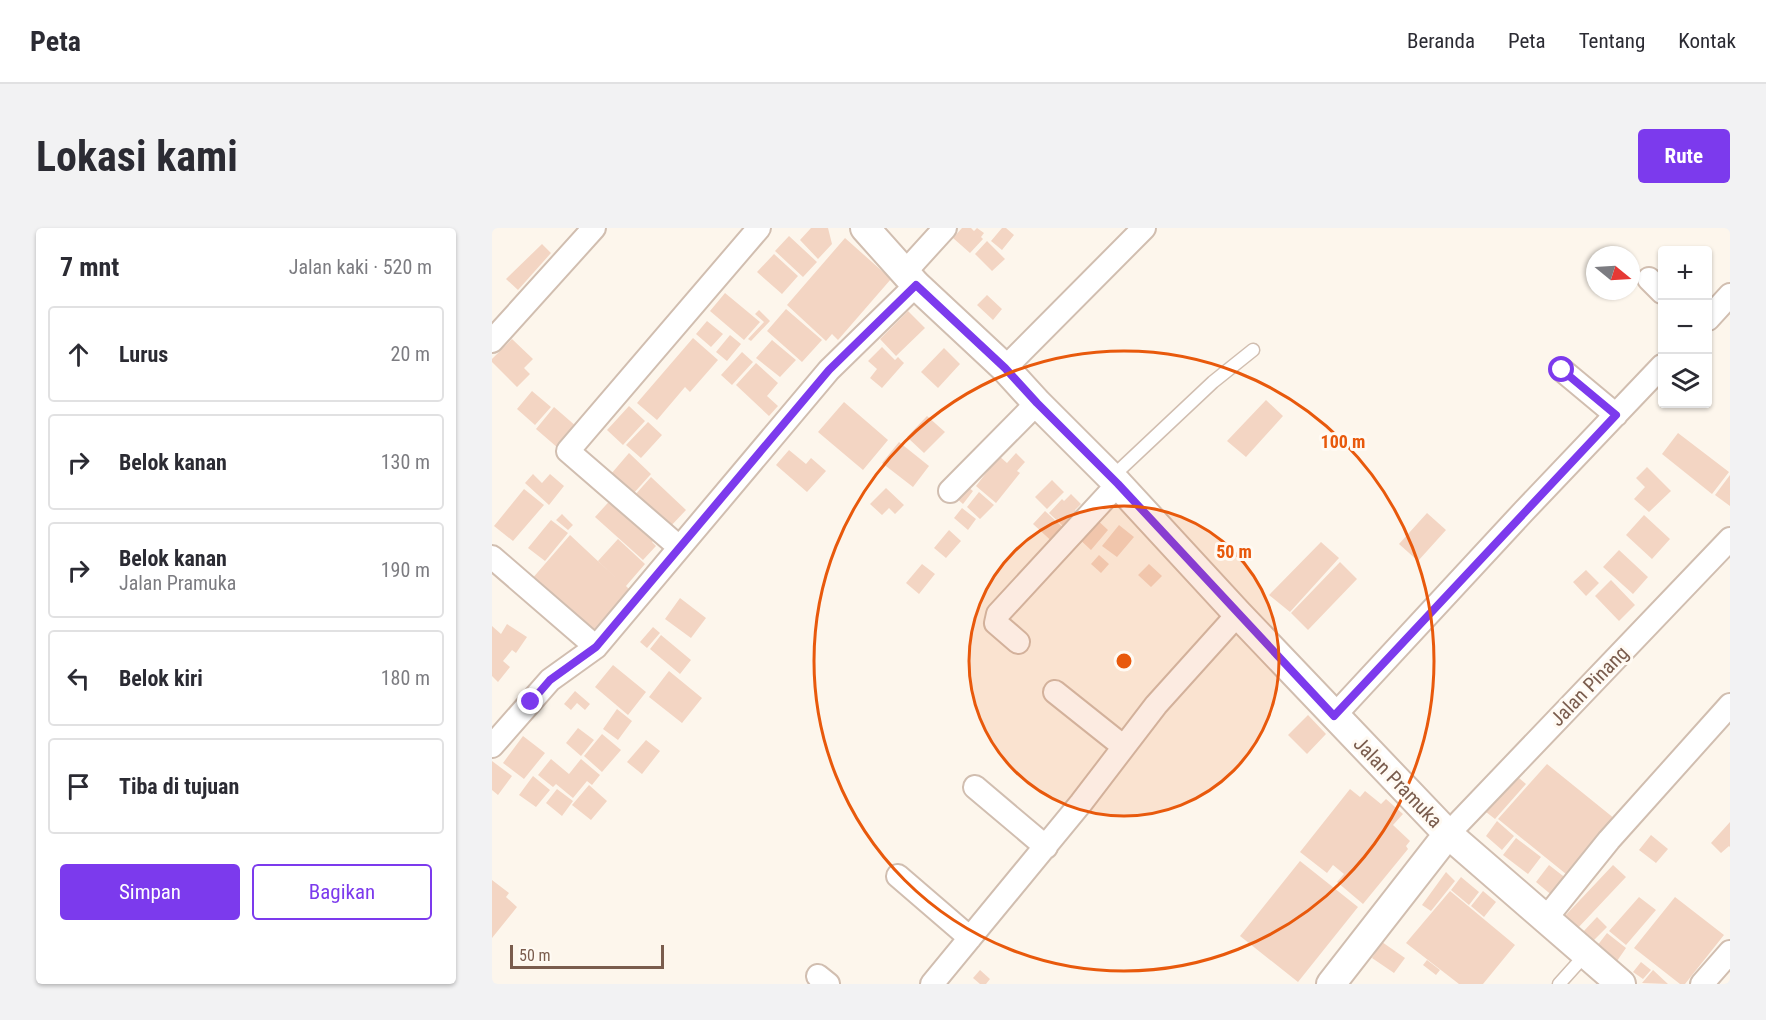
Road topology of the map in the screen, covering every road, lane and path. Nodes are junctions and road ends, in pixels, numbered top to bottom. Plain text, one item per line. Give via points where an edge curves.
1 (594, 228) edge
2 (759, 228) edge
3 (865, 228) edge
4 (945, 228) edge
5 (1144, 228) edge
6 (911, 278) junction
7 (1730, 295) edge
8 (1712, 314) edge
9 (492, 341) edge
10 (1253, 350) dead end
11 (1005, 368) junction
12 (1562, 370) dead end
13 (1658, 370) edge
14 (1037, 403) junction
15 (1616, 415) junction
16 (1115, 481) junction
17 (950, 491) dead end
18 (1730, 539) edge
19 (679, 547) junction
20 (492, 557) edge
21 (1238, 614) junction
22 (1018, 642) dead end
23 (596, 647) junction
24 (1055, 692) dead end
25 (1730, 705) edge
26 (1334, 716) junction
27 (492, 746) edge
28 (1124, 747) junction
29 (975, 787) dead end
30 (1448, 834) junction
31 (1046, 846) junction
32 (898, 876) dead end
33 (1542, 917) junction
34 (970, 938) junction
35 (1730, 952) edge
36 (1586, 954) junction
37 (932, 984) edge
38 (1331, 984) edge
39 (1559, 984) edge
40 (1621, 984) edge
41 (1702, 984) edge

1 - 9 street
2 - 19 street via 568,451
3 - 6 street, Jalan Pramuka
4 - 6 street
5 - 11 street
6 - 11 street, Jalan Pramuka
6 - 19 street
7 - 8 street
10 - 16 lane via 1213,382
11 - 14 street, Jalan Pramuka
12 - 15 street
13 - 15 street
14 - 16 street, Jalan Pramuka
14 - 17 street
15 - 26 street
16 - 21 street, Jalan Pramuka
16 - 22 street via 998,614 996,623
18 - 30 street, Jalan Pinang
19 - 23 street
20 - 23 street
21 - 26 street, Jalan Pramuka
21 - 28 street via 1156,705
23 - 27 street via 550,680
24 - 28 street
25 - 33 street via 1609,840 1551,912
26 - 30 street, Jalan Pramuka
28 - 31 street
29 - 31 street
30 - 33 street, Jalan Pramuka
30 - 38 street
31 - 34 street
32 - 34 street
33 - 36 street, Jalan Pramuka
34 - 37 street
35 - 41 street
36 - 39 lane
36 - 40 street, Jalan Pramuka

